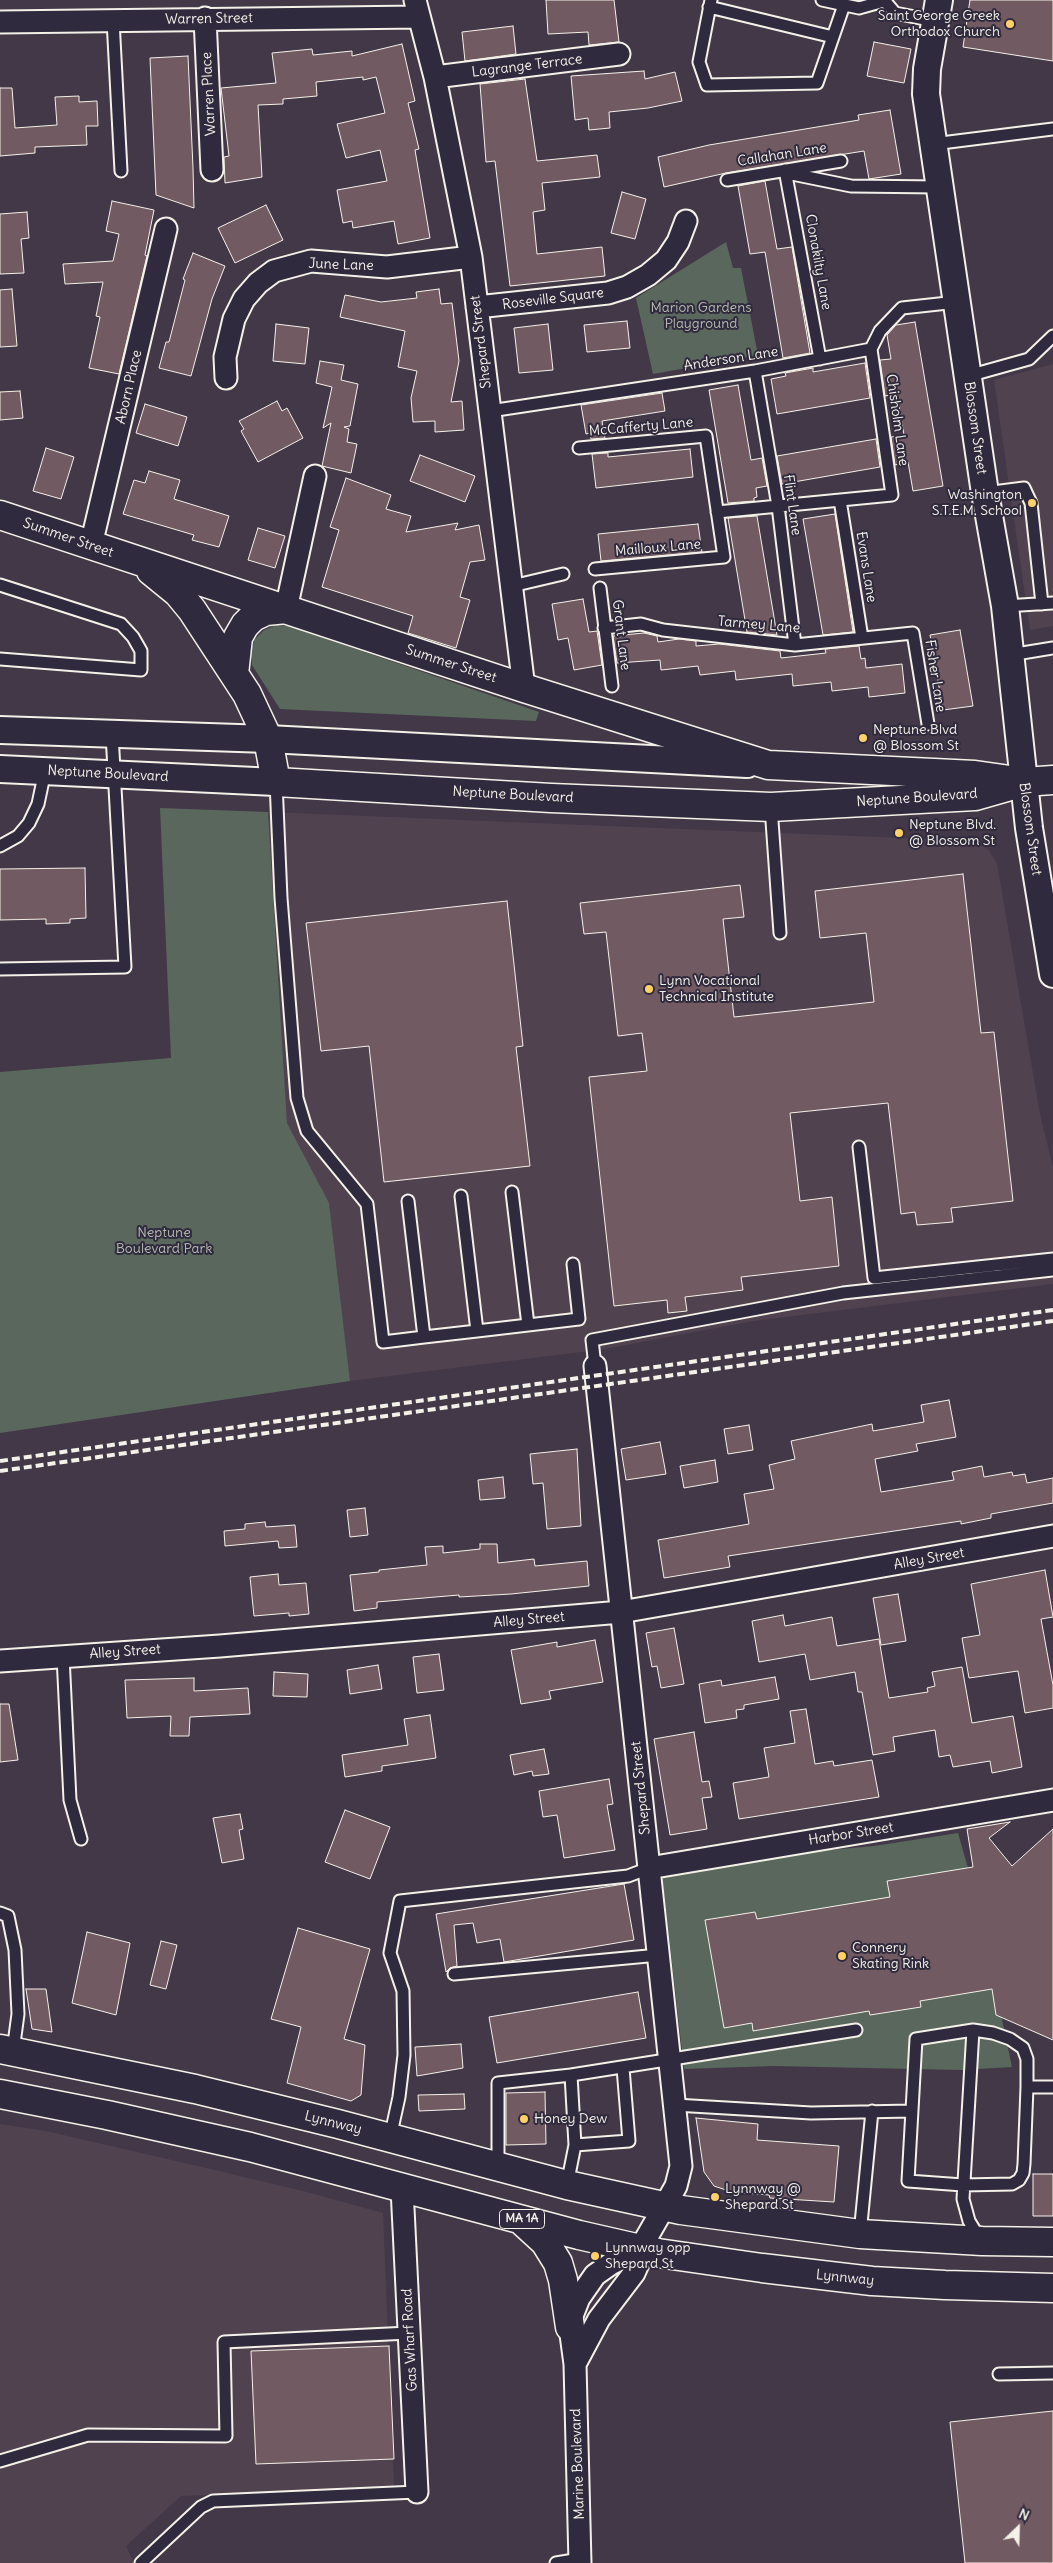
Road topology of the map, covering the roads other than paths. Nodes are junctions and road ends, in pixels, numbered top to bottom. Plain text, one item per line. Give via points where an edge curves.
1 (822, 0) edge
2 (884, 1) edge
3 (710, 3) edge
4 (844, 5) junction
5 (417, 9) edge
6 (937, 11) edge
7 (205, 18) junction
8 (113, 20) junction
9 (0, 22) edge
10 (833, 37) junction
11 (619, 54) dead end
12 (435, 77) junction
13 (1053, 129) edge
14 (933, 144) junction
15 (841, 161) dead end
16 (212, 170) dead end
17 (121, 171) dead end
18 (786, 172) junction
19 (727, 180) dead end
20 (940, 187) junction
21 (686, 221) dead end
22 (166, 229) dead end
23 (472, 258) junction
24 (957, 302) junction
25 (477, 307) junction
26 (1053, 336) edge
27 (871, 349) junction
28 (820, 359) junction
29 (755, 371) junction
30 (968, 376) junction
31 (226, 378) dead end
32 (490, 411) junction
33 (579, 448) dead end
34 (315, 476) dead end
35 (985, 493) junction
36 (840, 500) junction
37 (778, 506) junction
38 (717, 512) junction
39 (0, 515) edge
40 (91, 545) junction
41 (136, 560) junction
42 (595, 568) dead end
43 (563, 574) dead end
44 (0, 584) edge
45 (512, 586) junction
46 (600, 588) dead end
47 (1048, 603) edge
48 (1005, 606) junction
49 (286, 609) junction
50 (604, 628) junction
51 (913, 633) joint
52 (862, 638) junction
53 (795, 645) junction
54 (1053, 648) edge
55 (1010, 655) junction
56 (0, 659) edge
57 (234, 674) junction
58 (612, 686) dead end
59 (524, 688) junction
60 (928, 724) dead end
61 (0, 730) edge
62 (112, 734) junction
63 (268, 739) junction
64 (768, 765) junction
65 (0, 769) edge
66 (46, 771) junction
67 (114, 774) junction
68 (1053, 780) edge
69 (276, 782) junction
70 (1024, 782) junction
71 (771, 807) junction
72 (0, 846) edge
73 (780, 932) dead end
74 (1050, 943) edge
75 (0, 969) edge
76 (1053, 974) edge
77 (859, 1147) dead end
78 (512, 1192) dead end
79 (461, 1196) dead end
80 (408, 1201) dead end
81 (1053, 1258) edge
82 (572, 1264) dead end
83 (1053, 1270) edge
84 (528, 1325) junction
85 (477, 1331) junction
86 (424, 1337) junction
87 (595, 1366) joint
88 (1053, 1536) edge
89 (621, 1612) junction
90 (63, 1656) junction
91 (0, 1661) edge
92 (1053, 1800) edge
93 (82, 1839) dead end
94 (649, 1868) junction
95 (0, 1913) edge
96 (659, 1955) junction
97 (454, 1974) dead end
98 (856, 2030) dead end
99 (973, 2030) junction
100 (6, 2050) edge
101 (670, 2061) junction
102 (623, 2068) junction
103 (571, 2075) junction
104 (1027, 2087) junction
105 (1053, 2087) edge
106 (0, 2094) edge
107 (674, 2105) junction
108 (872, 2111) junction
109 (911, 2111) junction
110 (390, 2138) junction
111 (575, 2145) junction
112 (498, 2166) junction
113 (568, 2185) junction
114 (963, 2185) junction
115 (402, 2188) junction
116 (664, 2207) junction
117 (518, 2218) junction
118 (860, 2234) junction
119 (982, 2241) junction
120 (1053, 2242) edge
121 (640, 2249) junction
122 (1053, 2288) edge
123 (570, 2327) junction
124 (409, 2334) junction
125 (575, 2364) junction
126 (1053, 2373) edge
127 (999, 2374) dead end
128 (0, 2461) edge
129 (417, 2492) joint
130 (580, 2561) edge
131 (141, 2563) edge
132 (556, 2563) edge

1 - 4 lane
2 - 4 lane via 859,8
2 - 6 lane via 895,13
3 - 10 lane
3 - 10 lane via 699,62 708,85 817,82
4 - 10 lane
5 - 7 street, Warren Street
5 - 12 street, Shepard Street
6 - 14 street, Blossom Street via 926,94
7 - 8 street, Warren Street
7 - 16 street, Warren Place
8 - 9 street, Warren Street
8 - 17 lane
11 - 12 street, Lagrange Terrace
12 - 23 street, Shepard Street
13 - 14 lane
14 - 20 street, Blossom Street
15 - 18 lane, Callahan Lane
18 - 19 lane, Callahan Lane
18 - 20 lane via 851,186
18 - 28 lane, Clonakilty Lane
20 - 24 street, Blossom Street
21 - 25 street, Roseville Square via 666,260 627,286 608,293
22 - 40 street, Aborn Place
23 - 25 street, Shepard Street
23 - 31 street, June Lane via 387,266 311,261 274,271 244,299 234,319 225,357
24 - 27 lane via 902,308 880,331
24 - 30 street, Blossom Street
25 - 32 street, Shepard Street
26 - 30 lane via 1029,359
27 - 28 lane, Anderson Lane
27 - 36 lane, Chisholm Lane via 892,495
28 - 29 lane, Anderson Lane
29 - 32 lane, Anderson Lane
29 - 37 lane, Flint Lane
30 - 35 street, Blossom Street
32 - 45 street, Shepard Street
33 - 38 lane, McCafferty Lane via 706,436
34 - 49 street
35 - 47 lane via 1024,488 1031,503
35 - 48 street, Blossom Street
36 - 37 lane
36 - 52 lane, Evans Lane
37 - 38 lane
37 - 53 lane, Flint Lane
38 - 42 lane, Mailloux Lane via 724,558
39 - 40 main road, Summer Street
40 - 41 main road, Summer Street
41 - 49 main road, Summer Street
41 - 57 main road, Summer Street via 178,593
43 - 45 lane
44 - 56 lane via 121,624 141,651 141,670
45 - 59 street, Shepard Street
46 - 50 lane, Grant Lane
47 - 48 lane
48 - 55 street, Blossom Street
49 - 57 main road via 266,612 245,625 238,637
49 - 59 main road, Summer Street
50 - 53 lane, Tarmey Lane via 641,624 663,630
50 - 58 lane, Grant Lane
51 - 52 lane, Tarmey Lane
51 - 60 lane, Fisher Lane
52 - 53 lane, Tarmey Lane
54 - 55 lane
55 - 70 street, Blossom Street
57 - 63 main road, Summer Street
59 - 64 main road, Summer Street
61 - 62 street, Neptune Boulevard
62 - 63 street, Neptune Boulevard
62 - 67 lane
63 - 64 street, Neptune Boulevard
63 - 69 main road, Summer Street
64 - 70 main road, Neptune Boulevard via 975,775
65 - 66 street, Neptune Boulevard
66 - 67 street, Neptune Boulevard
66 - 72 lane via 38,804 29,823 18,836
67 - 69 street, Neptune Boulevard
67 - 75 lane via 125,967
68 - 70 main road, Neptune Boulevard
69 - 71 main road, Neptune Boulevard
69 - 86 lane via 281,898 297,1098 307,1131 367,1204 383,1342
70 - 71 main road, Neptune Boulevard via 975,796
70 - 74 street, Blossom Street
71 - 73 lane
74 - 76 street, Blossom Street
77 - 81 lane via 874,1278
78 - 84 lane
79 - 85 lane
80 - 86 lane
82 - 84 lane via 579,1319
83 - 87 lane via 843,1293 592,1340
84 - 85 lane
85 - 86 lane
87 - 89 street, Shepard Street
88 - 89 street, Alley Street
89 - 90 street, Alley Street
89 - 94 street, Shepard Street
90 - 91 street, Alley Street
90 - 93 lane via 70,1800
92 - 94 street, Harbor Street
94 - 96 street, Shepard Street
94 - 110 lane via 628,1876 400,1901 390,1952 403,1991 404,2055
95 - 100 lane via 8,1916 15,1950 18,2014
96 - 97 lane
96 - 101 street, Shepard Street
98 - 101 lane
99 - 104 lane via 993,2032 1023,2048 1027,2059
99 - 109 lane via 916,2039
99 - 114 lane
100 - 110 main road, Lynnway via 195,2088
101 - 102 lane
101 - 107 street, Shepard Street
102 - 103 lane
102 - 111 lane via 629,2141
103 - 111 lane
103 - 112 lane via 498,2083
104 - 105 lane
104 - 114 lane via 1024,2164 1019,2180 1012,2184
106 - 115 main road, Lynnway / MA 1A via 197,2135
107 - 108 lane via 811,2114
107 - 116 street, Shepard Street via 681,2171
108 - 109 lane
108 - 118 lane
109 - 114 lane via 908,2181
110 - 112 main road, Lynnway
111 - 113 lane
112 - 113 main road, Lynnway
113 - 116 main road, Lynnway
114 - 119 lane via 965,2210
115 - 117 main road, Lynnway / MA 1A
115 - 124 street, Gas Wharf Road
116 - 118 main road, Lynnway
116 - 121 street
117 - 121 main road, Lynnway / MA 1A
117 - 123 main road via 554,2255 561,2271
118 - 119 main road, Lynnway
119 - 120 main road, Lynnway
121 - 122 main road, Lynnway / MA 1A via 844,2278
121 - 123 street, Marine Boulevard via 612,2262 595,2275 575,2307
121 - 125 street, Marine Boulevard via 634,2274 598,2320
123 - 125 street, Marine Boulevard
124 - 128 lane via 224,2342 226,2436 88,2435
124 - 129 street, Gas Wharf Road
125 - 130 street, Marine Boulevard
126 - 127 lane
129 - 131 lane via 213,2501 201,2507
130 - 132 lane

